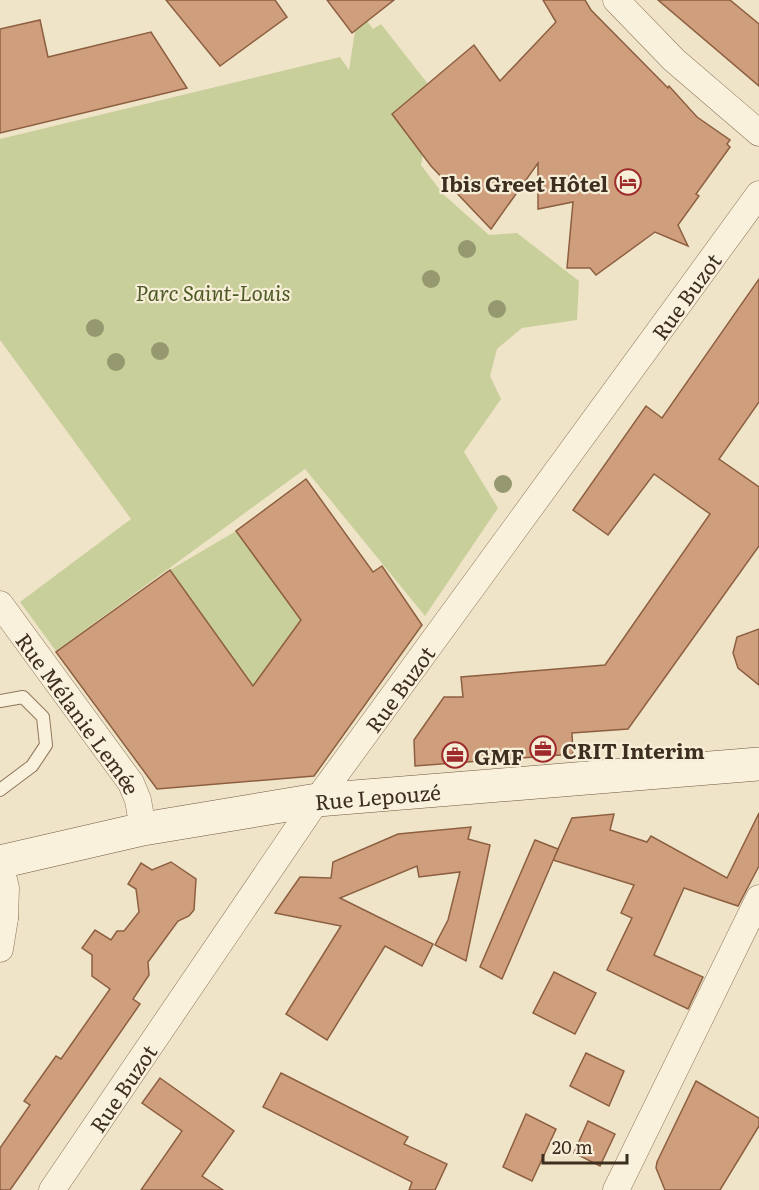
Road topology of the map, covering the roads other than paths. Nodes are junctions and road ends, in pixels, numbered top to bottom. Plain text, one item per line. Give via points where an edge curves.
1 (616, 0) edge
2 (759, 133) edge
3 (759, 194) edge
4 (0, 604) edge
5 (0, 701) edge
6 (759, 764) edge
7 (0, 790) edge
8 (317, 800) junction
9 (143, 829) junction
10 (0, 863) edge
11 (756, 910) edge
12 (2, 919) edge
13 (0, 948) edge
14 (52, 1190) edge
15 (616, 1190) edge

1 - 2 street via 674,60
3 - 8 street, Rue Buzot
4 - 9 street, Rue Mélanie Lemée via 131,783
5 - 7 lane via 23,697 44,717 46,745 32,766
6 - 8 main road, Rue Lepouzé
8 - 9 main road, Rue Lepouzé
8 - 14 street, Rue Buzot
9 - 10 main road, Rue Lepouzé
10 - 12 street via 6,888
11 - 15 street
12 - 13 street

